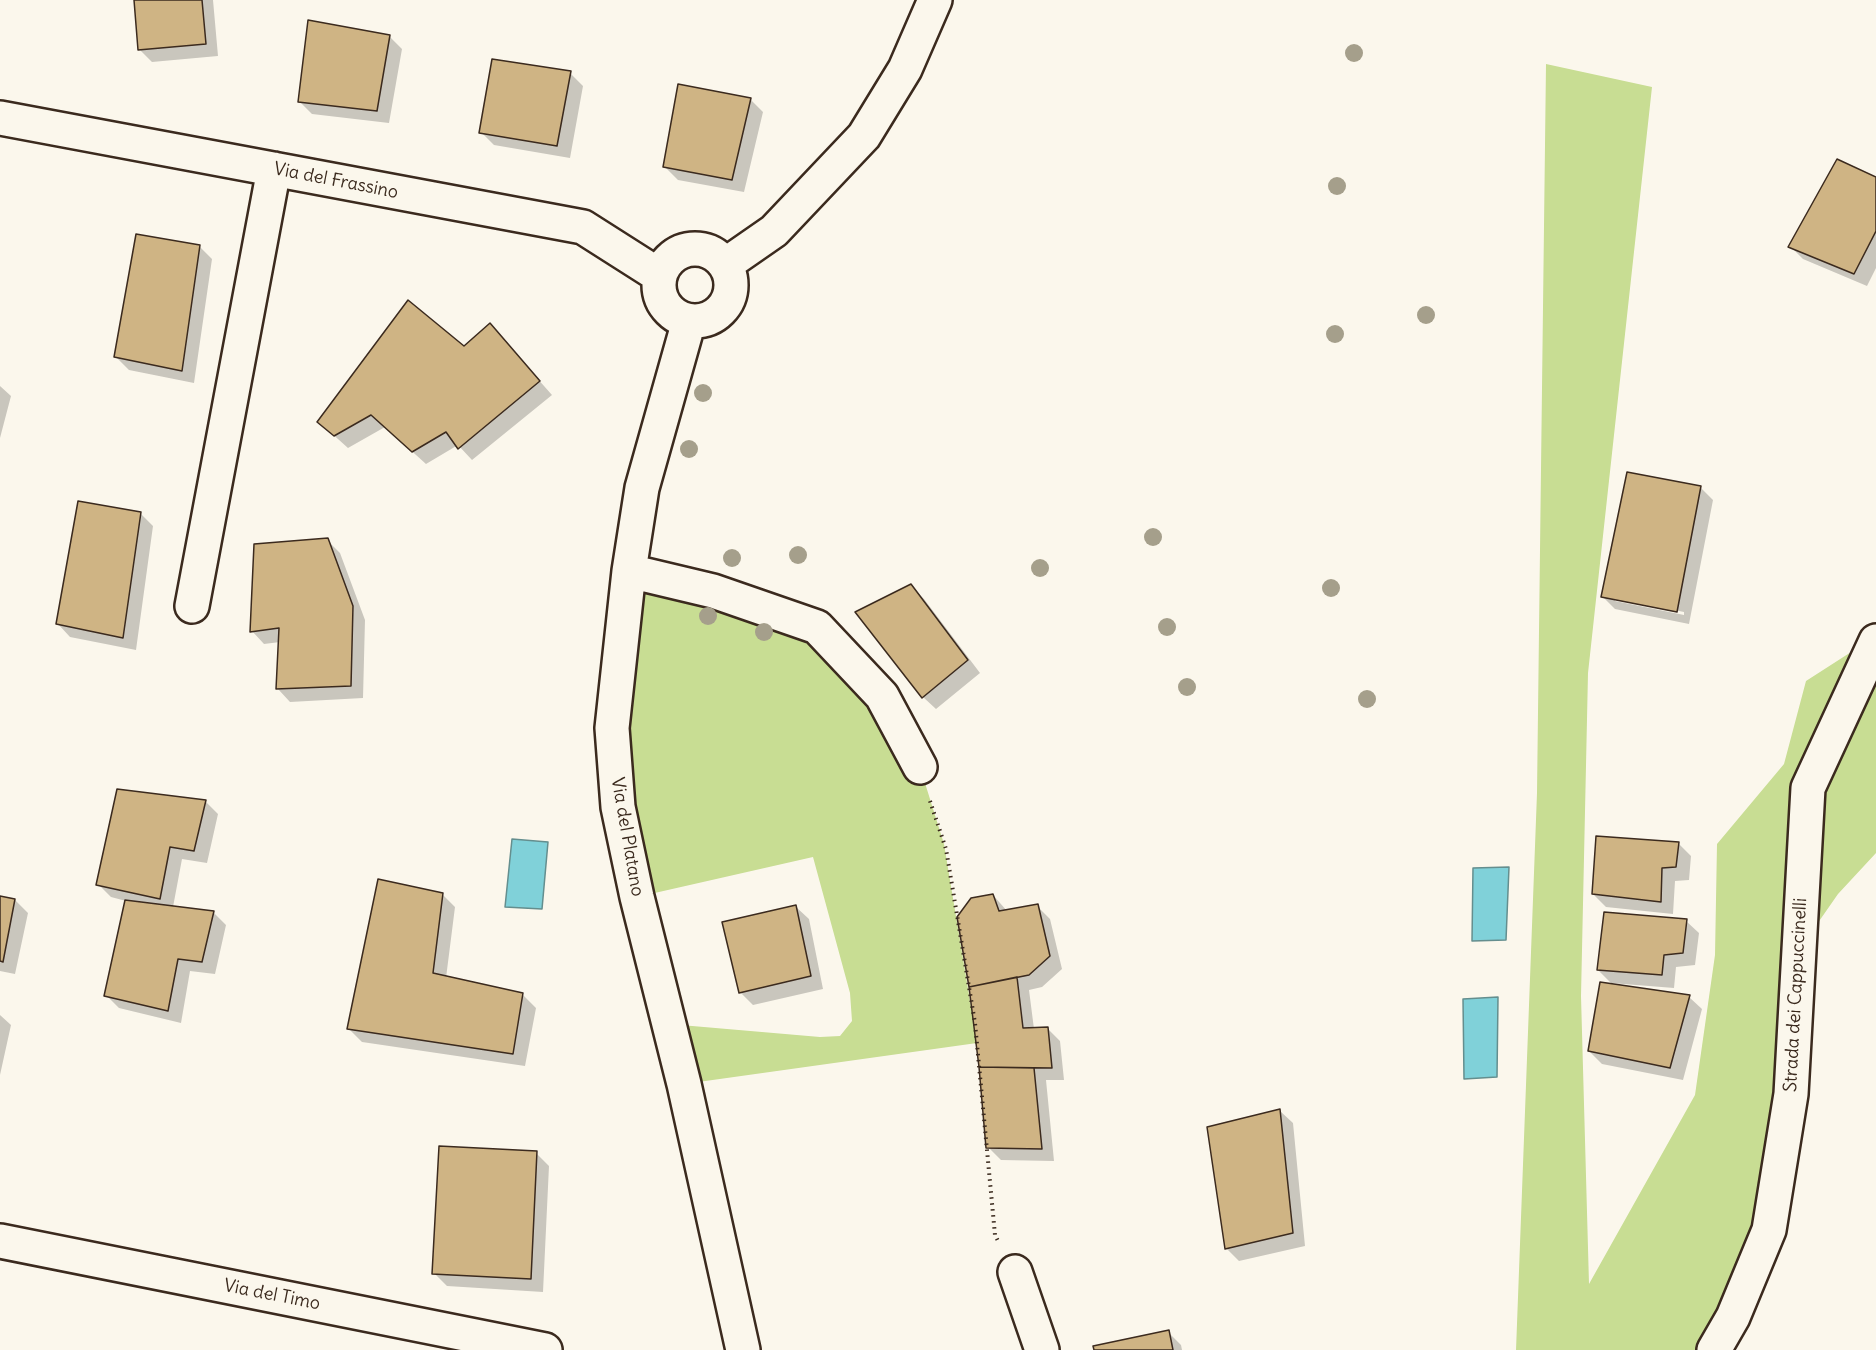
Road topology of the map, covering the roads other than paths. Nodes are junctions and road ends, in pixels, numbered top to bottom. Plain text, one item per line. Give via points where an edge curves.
1 (935, 0) edge
2 (0, 118) edge
3 (274, 169) junction
4 (725, 265) junction
5 (660, 276) junction
6 (689, 321) junction
7 (629, 571) junction
8 (192, 606) dead end
9 (1876, 641) edge
10 (920, 768) road end
11 (0, 1241) edge
12 (1015, 1272) road end
13 (545, 1350) edge
14 (743, 1350) edge
15 (1042, 1350) edge
16 (1714, 1350) edge

1 - 4 street via 905,69 864,136 774,231
2 - 3 street, Via del Frassino
3 - 5 street, Via del Frassino via 583,227
3 - 8 street
4 - 5 street via 707,250 683,250 665,265
4 - 6 street via 732,288 722,309 701,321
5 - 6 street via 662,300 669,310
6 - 7 street, Via del Platano via 642,488
7 - 10 street via 713,591 817,627 882,696
7 - 14 street, Via del Platano via 612,728 618,807
9 - 16 street, Strada dei Cappuccinelli via 1808,788 1791,1094 1769,1230 1733,1317
11 - 13 street, Via del Timo
12 - 15 street

